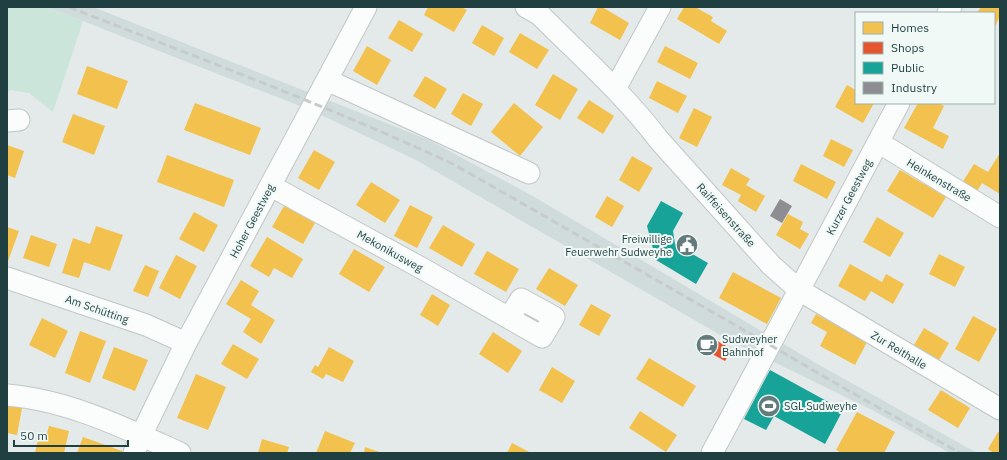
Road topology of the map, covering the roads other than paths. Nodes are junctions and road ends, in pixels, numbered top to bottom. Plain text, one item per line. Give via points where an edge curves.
1 (366, 7) edge
2 (526, 7) edge
3 (660, 7) edge
4 (327, 80) junction
5 (615, 89) junction
6 (898, 104) edge
7 (878, 142) junction
8 (528, 173) dead end
9 (271, 186) junction
10 (1000, 217) edge
11 (7, 278) edge
12 (799, 290) junction
13 (509, 318) dead end
14 (186, 343) junction
15 (7, 395) edge
16 (1000, 409) edge
17 (138, 444) edge
18 (180, 453) edge
19 (712, 453) edge

1 - 4 street, Hoher Geestweg
2 - 5 street, Raiffeisenstraße via 540,16
3 - 5 street
4 - 8 street
4 - 9 street, Hoher Geestweg
5 - 12 street, Raiffeisenstraße via 771,265
6 - 7 street, Kurzer Geestweg
7 - 10 street, Heinkenstraße
7 - 12 street, Kurzer Geestweg
9 - 13 street, Mekonikusweg
9 - 14 street, Hoher Geestweg
11 - 14 street, Am Schütting via 146,325
12 - 16 street, Zur Reithalle
12 - 19 street
14 - 17 street, Hoher Geestweg
15 - 17 street via 38,399 105,420
17 - 18 street

